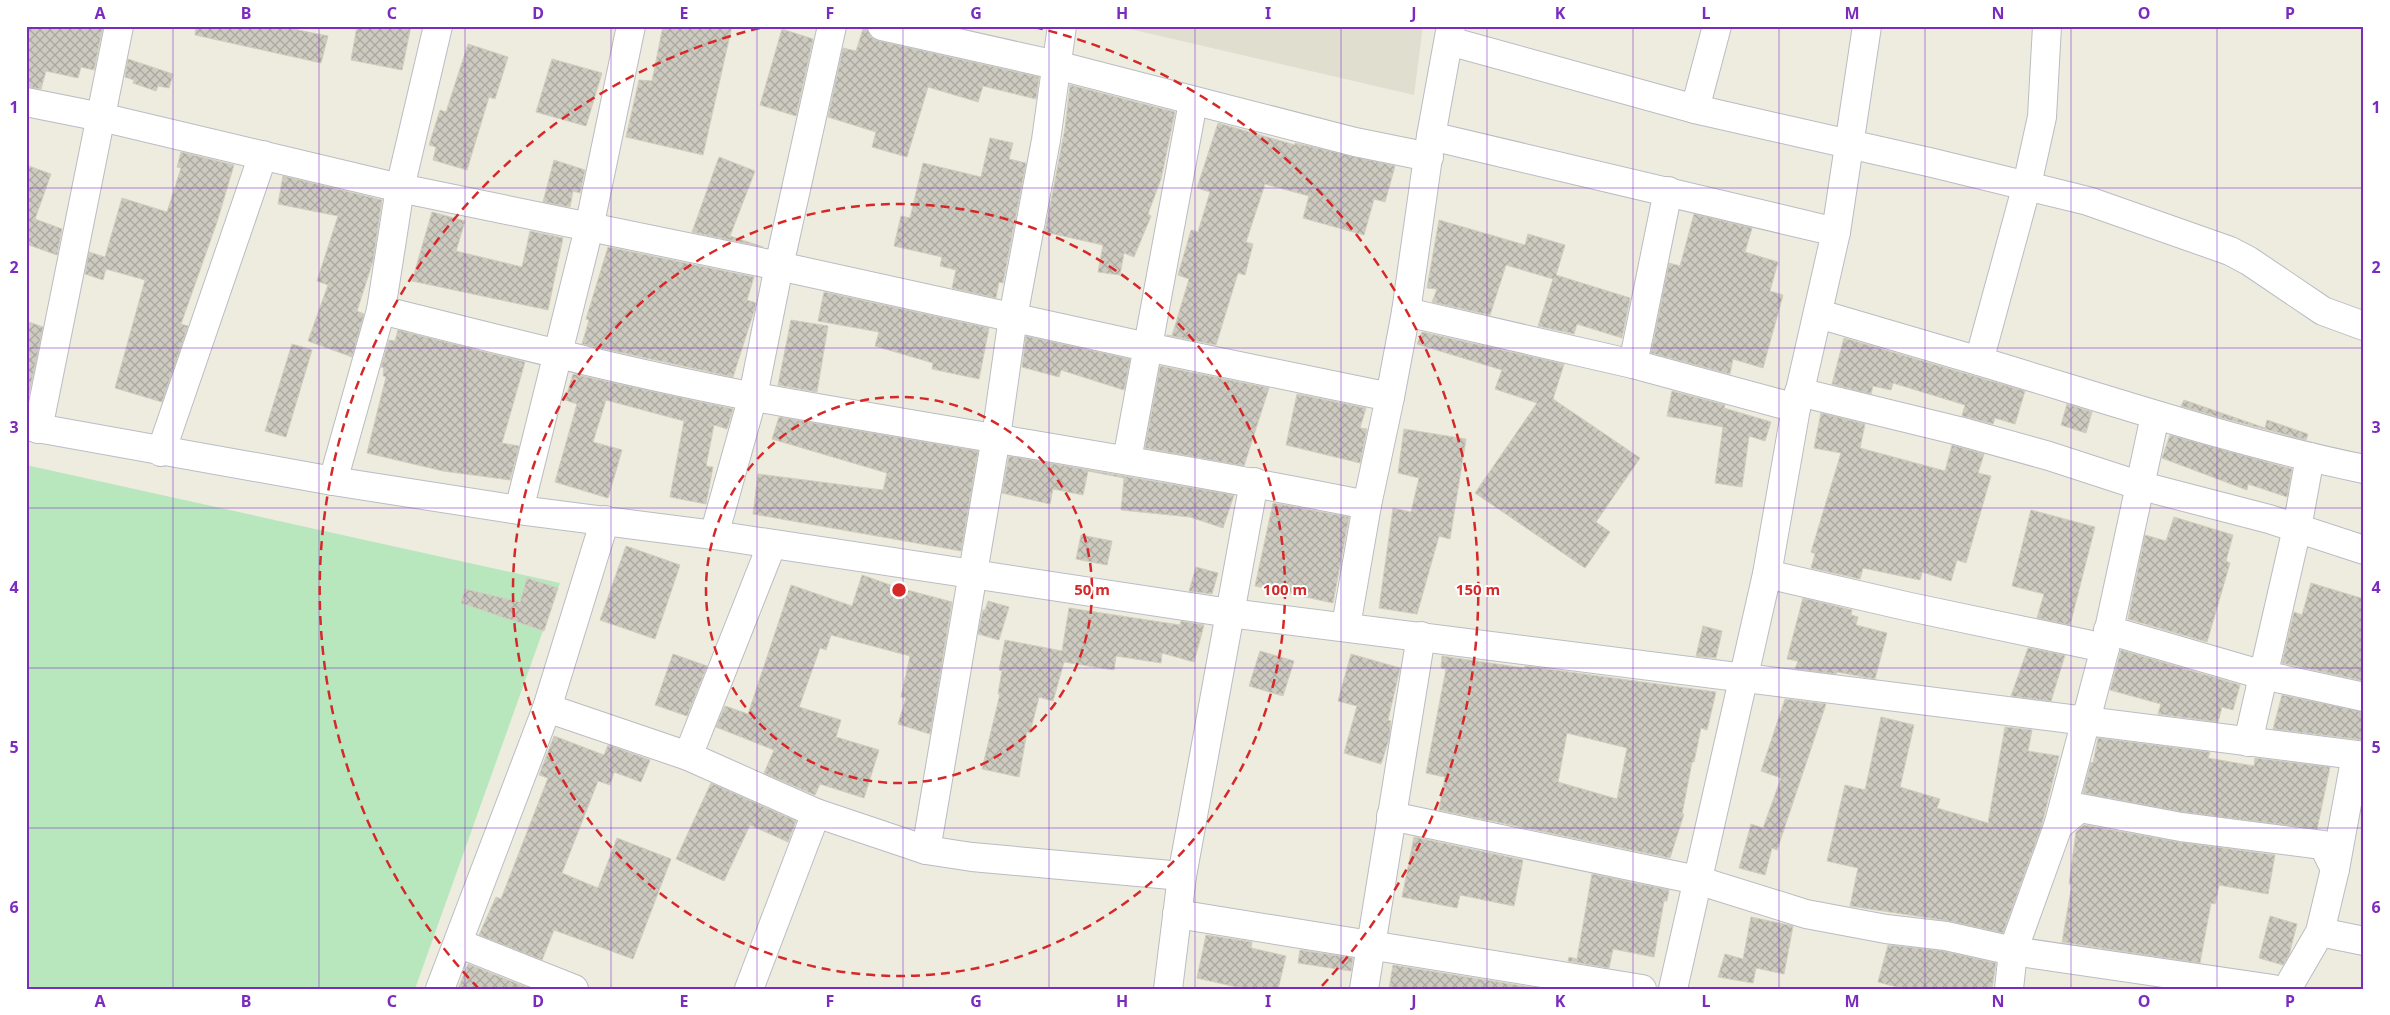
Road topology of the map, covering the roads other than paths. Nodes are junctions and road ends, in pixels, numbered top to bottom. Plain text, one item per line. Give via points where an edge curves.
1 (119, 26) edge
2 (438, 26) edge
3 (631, 26) edge
4 (832, 26) edge
5 (882, 26) edge
6 (1062, 26) edge
7 (1717, 26) edge
8 (1867, 26) edge
9 (2047, 26) edge
10 (1450, 34) edge
11 (1056, 66) junction
12 (26, 102) edge
13 (1193, 102) junction
14 (1695, 109) junction
15 (101, 117) junction
16 (1849, 144) junction
17 (1430, 146) junction
18 (263, 155) junction
19 (2027, 185) junction
20 (400, 188) junction
21 (1668, 191) junction
22 (589, 228) junction
23 (1836, 232) junction
24 (778, 266) junction
25 (381, 310) junction
26 (1406, 312) junction
27 (1819, 314) junction
28 (1013, 317) junction
29 (2364, 326) edge
30 (1148, 347) junction
31 (556, 354) junction
32 (1979, 361) junction
33 (1633, 364) junction
34 (753, 396) junction
35 (1390, 397) junction
36 (1798, 400) junction
37 (2155, 416) junction
38 (32, 428) edge
39 (996, 437) junction
40 (161, 452) junction
41 (2310, 457) junction
42 (1127, 460) junction
43 (2364, 469) edge
44 (333, 482) junction
45 (1254, 482) junction
46 (2138, 485) junction
47 (1367, 505) junction
48 (519, 510) junction
49 (605, 520) junction
50 (2297, 528) junction
51 (714, 534) junction
52 (772, 544) junction
53 (2364, 550) edge
54 (1766, 574) junction
55 (971, 575) junction
56 (1230, 613) junction
57 (1346, 626) junction
58 (1421, 636) junction
59 (2106, 639) junction
60 (2263, 674) junction
61 (1743, 677) junction
62 (2364, 697) edge
63 (547, 708) junction
64 (2084, 721) junction
65 (2248, 742) junction
66 (2360, 755) edge
67 (688, 756) junction
68 (816, 813) junction
69 (1391, 816) junction
70 (2058, 826) junction
71 (926, 850) junction
72 (2335, 869) junction
73 (1182, 876) junction
74 (1696, 880) junction
75 (1177, 914) junction
76 (2320, 932) junction
77 (2364, 941) edge
78 (458, 944) junction
79 (1372, 946) junction
80 (2013, 951) junction
81 (440, 989) edge
82 (574, 989) edge
83 (750, 989) edge
84 (1168, 989) edge
85 (1364, 989) edge
86 (1642, 989) edge
87 (1673, 989) edge
88 (2008, 989) edge
89 (2272, 989) edge
90 (2287, 989) edge

1 - 15 street
2 - 20 street
3 - 22 street
4 - 24 street
5 - 11 street
6 - 11 street
7 - 14 street
8 - 16 street
9 - 19 street via 2042,117
10 - 14 street
10 - 17 street
11 - 13 street
11 - 28 street via 1046,140
12 - 15 street
13 - 17 street via 1355,142
13 - 30 street
14 - 16 street
15 - 18 street
15 - 38 street
16 - 19 street
16 - 23 street
17 - 21 street
17 - 26 street
18 - 20 street
18 - 40 street
19 - 29 street via 2088,201 2230,251 2322,311
19 - 32 street
20 - 22 street
20 - 25 street
21 - 23 street
21 - 33 street
22 - 24 street
22 - 31 street
23 - 27 street
24 - 28 street
24 - 34 street
25 - 31 street
25 - 44 street
26 - 33 street
26 - 35 street
27 - 32 street
27 - 36 street
28 - 30 street
28 - 39 street
30 - 35 street
30 - 42 street
31 - 34 street
31 - 48 street
32 - 37 street
33 - 36 street
34 - 39 street
34 - 51 street
35 - 47 street
36 - 46 street via 1960,430
36 - 54 street
37 - 41 street
37 - 46 street
38 - 40 street
39 - 42 street
39 - 55 street
40 - 44 street
41 - 43 street
41 - 50 street
42 - 45 street
44 - 48 street
45 - 47 street
45 - 56 street
46 - 50 street
46 - 59 street
47 - 57 street
48 - 49 street
49 - 51 street
49 - 63 street
50 - 53 street
50 - 60 street
51 - 52 street
52 - 55 street
52 - 67 street
54 - 59 street via 1910,607
54 - 61 street
55 - 56 street
55 - 71 street
56 - 57 street
56 - 73 street
57 - 58 street
58 - 61 street
58 - 69 street
59 - 60 street
59 - 64 street
60 - 62 street
60 - 65 street
61 - 64 street
61 - 74 street
63 - 67 street
63 - 78 street
64 - 65 street
64 - 70 street
65 - 66 street
66 - 72 street
67 - 68 street
68 - 71 street
68 - 83 street
69 - 74 street
69 - 79 street
70 - 72 street via 2080,808 2181,827 2323,845
70 - 80 street
71 - 73 street
72 - 76 street
73 - 75 street
74 - 80 street via 1806,914 1946,936
74 - 87 street
75 - 79 street
75 - 84 street
76 - 77 street
76 - 90 street
78 - 81 street
78 - 82 street
79 - 85 street
79 - 86 street
80 - 88 street
80 - 89 street

